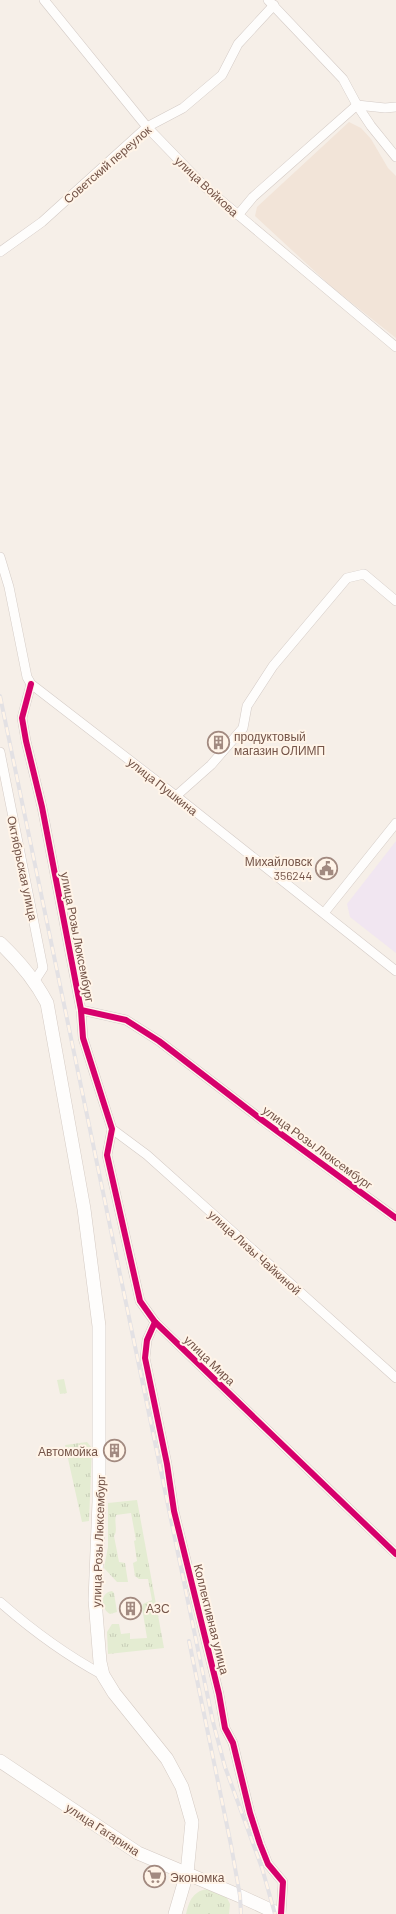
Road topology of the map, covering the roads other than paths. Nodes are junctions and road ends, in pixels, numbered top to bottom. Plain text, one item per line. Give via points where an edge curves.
1 (44, 0) edge
2 (271, 2) edge
3 (357, 105) junction
4 (396, 107) edge
5 (147, 127) junction
6 (396, 157) edge
7 (238, 215) junction
8 (0, 252) edge
9 (396, 347) edge
10 (0, 557) edge
11 (396, 601) edge
12 (31, 684) junction
13 (0, 752) edge
14 (176, 796) junction
15 (396, 823) edge
16 (324, 913) junction
17 (0, 943) edge
18 (396, 971) edge
19 (34, 982) junction
20 (81, 1010) junction
21 (112, 1129) junction
22 (396, 1218) edge
23 (155, 1322) junction
24 (396, 1378) edge
25 (396, 1554) edge
26 (0, 1602) edge
27 (103, 1675) junction
28 (0, 1761) edge
29 (187, 1873) junction
30 (175, 1914) edge
31 (280, 1914) edge

1 - 5 street, улица Войкова
2 - 3 street via 344,79
2 - 5 street, Советский переулок via 238,44 222,75 183,108
3 - 4 street
3 - 6 street
3 - 7 street via 253,197
5 - 7 street, улица Войкова via 205,187
5 - 8 street, Советский переулок via 42,222
7 - 9 street, улица Войкова
10 - 12 street via 9,587 27,677
11 - 14 street via 364,574 347,578 273,666 247,706 243,728 211,765
12 - 14 street, улица Пушкина
12 - 20 street, улица Розы Люксембург via 22,718 24,733 42,807
13 - 19 street, Октябрьская улица via 42,954 43,968
14 - 16 street, улица Пушкина
15 - 16 street
16 - 18 street, улица Пушкина
17 - 19 main road, улица Розы Люксембург
19 - 27 main road, улица Розы Люксембург via 47,1003 84,1209 100,1326 99,1502 95,1600
20 - 21 street via 83,1038
20 - 22 street, улица Розы Люксембург via 126,1020 159,1041
21 - 23 street, улица Мира via 107,1155 112,1178 140,1301
21 - 24 street, улица Лизы Чайкиной via 147,1155
23 - 25 street, улица Мира
23 - 31 street, Коллективная улица via 147,1340 145,1358 174,1511 218,1687 225,1728 233,1743 260,1844 268,1864 283,1882
26 - 27 street via 34,1632 75,1660
27 - 29 main road, улица Розы Люксембург via 114,1693 167,1759 182,1787 192,1822
28 - 29 main road, улица Гагарина via 138,1853
29 - 30 main road, улица Розы Люксембург
29 - 31 main road, улица Гагарина

